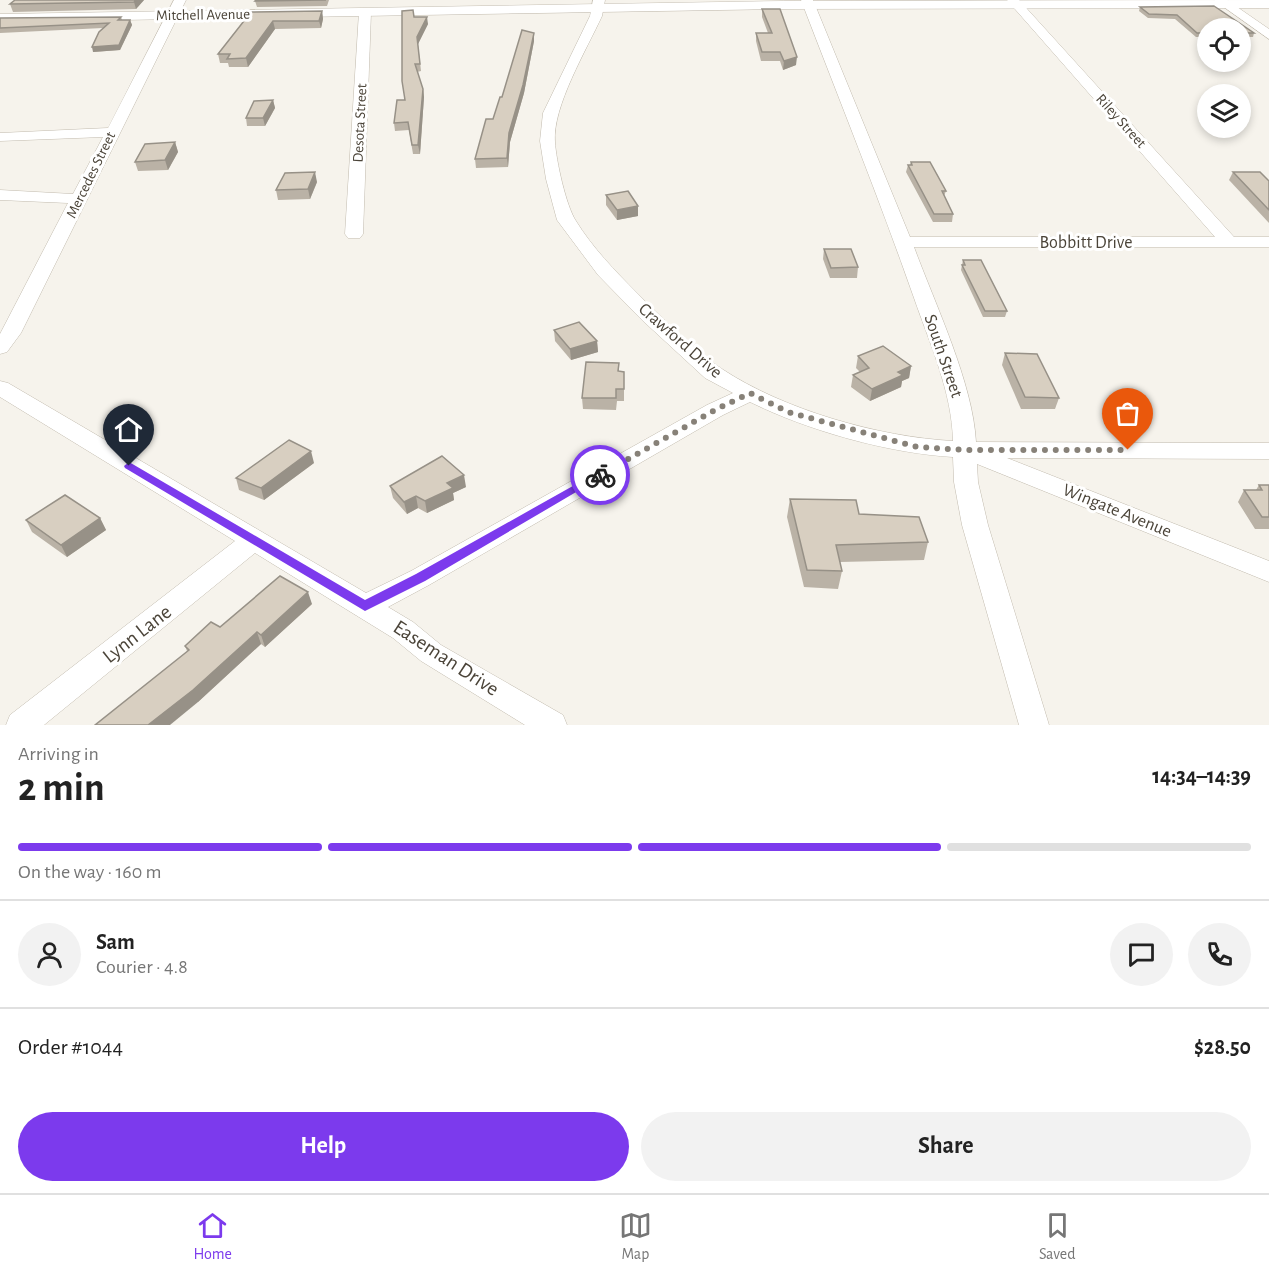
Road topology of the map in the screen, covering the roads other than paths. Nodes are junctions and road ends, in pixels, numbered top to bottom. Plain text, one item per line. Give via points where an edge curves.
1 (180, 0) edge
2 (1015, 2) edge
3 (1222, 2) edge
4 (808, 3) edge
5 (598, 4) edge
6 (1269, 4) edge
7 (365, 12) junction
8 (171, 15) junction
9 (0, 18) edge
10 (1269, 35) edge
11 (112, 132) junction
12 (0, 137) edge
13 (0, 195) edge
14 (79, 199) junction
15 (354, 234) dead end
16 (903, 242) junction
17 (1229, 242) junction
18 (1269, 242) edge
19 (0, 348) edge
20 (0, 388) edge
21 (750, 393) junction
22 (965, 450) junction
23 (1269, 451) edge
24 (252, 541) junction
25 (1269, 572) edge
26 (365, 606) junction
27 (21, 725) edge
28 (552, 725) edge
29 (1034, 725) edge

1 - 8 street, Mercedes Street
2 - 3 street, Mitchell Avenue
2 - 4 street, Mitchell Avenue
2 - 17 street, Riley Street
3 - 6 street, Mitchell Avenue
3 - 10 street
4 - 5 street, Mitchell Avenue
4 - 16 street, South Street
5 - 7 street, Mitchell Avenue
5 - 21 street, Crawford Drive via 596,16 550,113 546,133 566,220 605,271 649,316 713,374
7 - 8 street, Mitchell Avenue
7 - 15 street, Desota Street
8 - 9 street, Mitchell Avenue
8 - 11 street, Mercedes Street
11 - 12 street
11 - 14 street, Mercedes Street
13 - 14 street
14 - 19 street, Mercedes Street
16 - 17 street, Bobbitt Drive
16 - 22 street, South Street via 950,371 964,422
17 - 18 street, Bobbitt Drive
20 - 24 street, Easeman Drive
21 - 22 street, Crawford Drive via 788,412 882,439 917,447
21 - 26 street
22 - 23 street, Crawford Drive
22 - 25 street, Wingate Avenue
22 - 29 street, South Street via 966,482 975,525
24 - 26 street, Easeman Drive
24 - 27 street, Lynn Lane
26 - 28 street, Easeman Drive via 431,653

